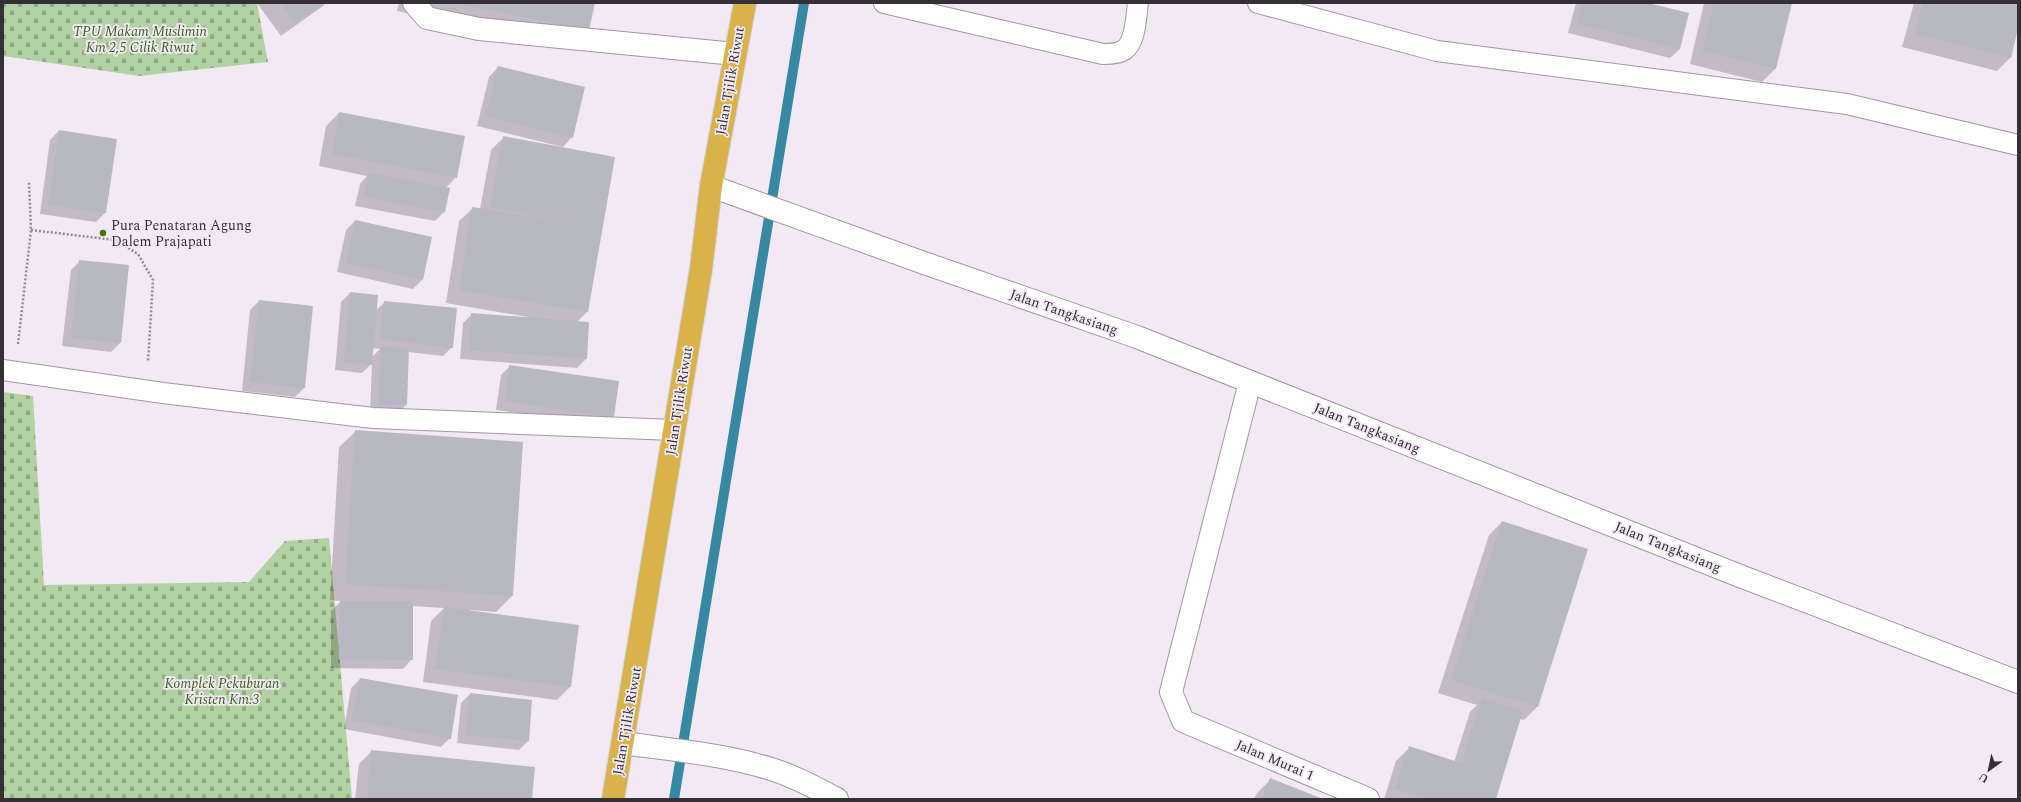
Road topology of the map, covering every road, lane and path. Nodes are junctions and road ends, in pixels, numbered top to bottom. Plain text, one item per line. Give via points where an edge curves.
1 (414, 3) edge
2 (745, 3) edge
3 (884, 3) edge
4 (1138, 3) edge
5 (1258, 3) edge
6 (735, 54) junction
7 (2018, 145) edge
8 (29, 182) dead end
9 (711, 186) junction
10 (31, 230) junction
11 (11, 371) edge
12 (1250, 382) junction
13 (144, 390) junction
14 (674, 430) junction
15 (2018, 682) edge
16 (623, 743) junction
17 (613, 799) edge
18 (837, 799) edge
19 (1368, 799) edge

1 - 6 street via 427,18 479,29
2 - 6 highway, Jalan Tjilik Riwut
3 - 4 lane via 1102,54 1125,50 1131,41
5 - 7 lane via 1437,51 1847,104
6 - 9 highway, Jalan Tjilik Riwut
8 - 10 path
9 - 12 street, Jalan Tangkasiang via 1137,337
9 - 14 highway, Jalan Tjilik Riwut via 701,269
10 - 11 path via 19,336
10 - 13 path via 115,240 138,254 153,280
11 - 13 lane
12 - 15 street, Jalan Tangkasiang via 1740,576
12 - 19 street, Jalan Murai 1 via 1171,692 1183,721
13 - 14 lane via 373,418
14 - 16 highway, Jalan Tjilik Riwut
16 - 17 highway, Jalan Tjilik Riwut
16 - 18 street via 734,760 772,769 814,786

